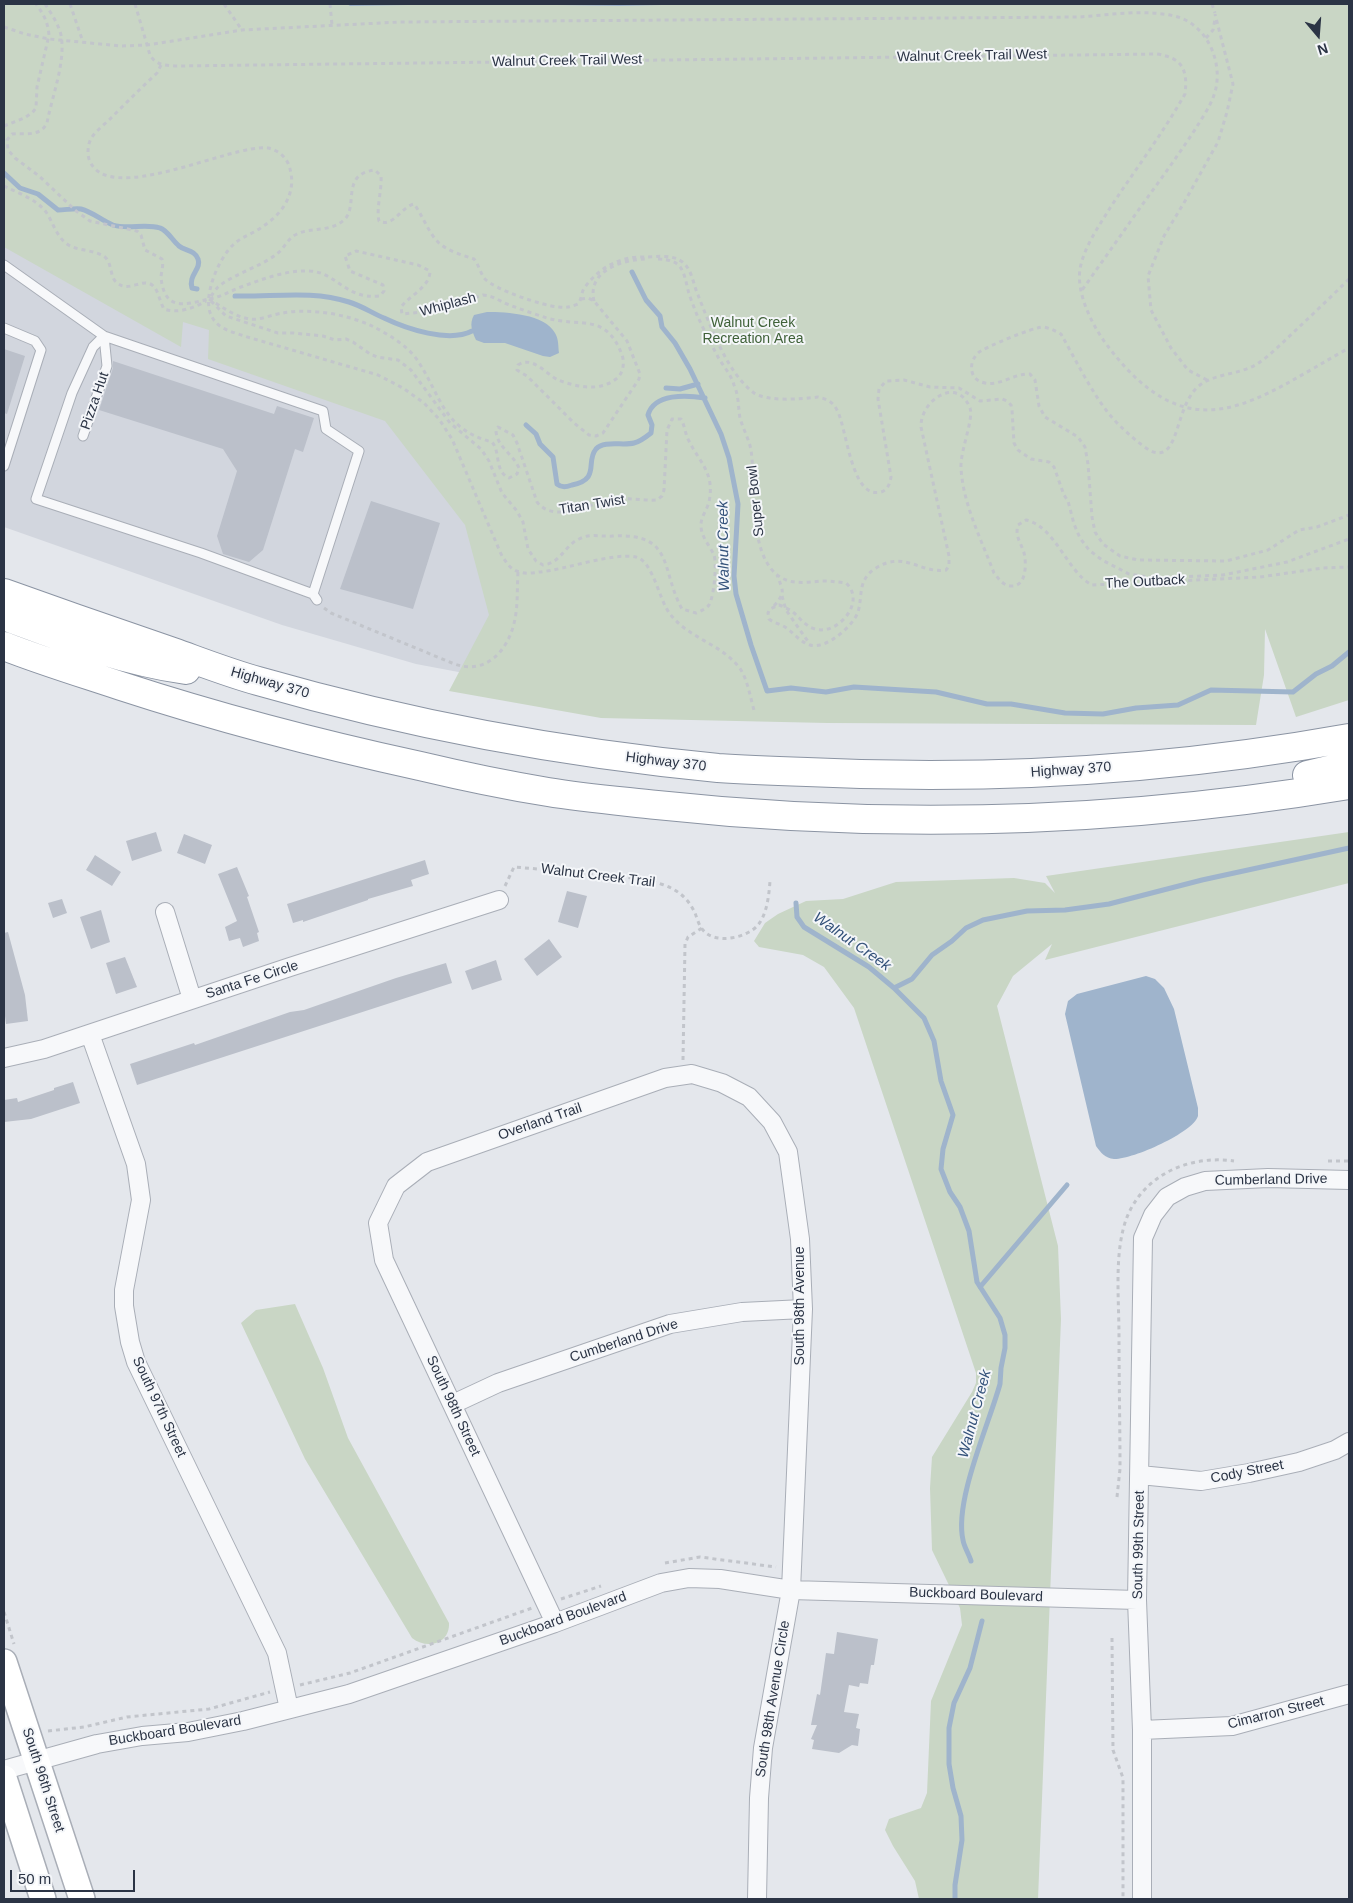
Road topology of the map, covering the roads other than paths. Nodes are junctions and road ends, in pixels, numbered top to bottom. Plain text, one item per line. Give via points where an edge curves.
1 (4, 265) edge
2 (4, 328) edge
3 (104, 336) junction
4 (83, 436) dead end
5 (4, 466) edge
6 (4, 593) edge
7 (4, 616) edge
8 (4, 646) edge
9 (254, 680) junction
10 (1349, 738) edge
11 (1349, 765) edge
12 (1349, 785) edge
13 (1349, 795) edge
14 (1279, 797) junction
15 (1220, 803) junction
16 (499, 900) dead end
17 (165, 912) dead end
18 (192, 1000) junction
19 (90, 1034) junction
20 (4, 1058) edge
21 (687, 1075) joint
22 (1349, 1180) edge
23 (396, 1186) joint
24 (1167, 1197) joint
25 (802, 1309) junction
26 (452, 1404) junction
27 (1349, 1442) edge
28 (1140, 1476) junction
29 (791, 1590) junction
30 (1137, 1600) junction
31 (555, 1623) junction
32 (4, 1662) edge
33 (1349, 1694) edge
34 (289, 1709) junction
35 (1142, 1730) junction
36 (37, 1760) junction
37 (4, 1770) edge
38 (4, 1778) edge
39 (43, 1899) edge
40 (82, 1899) edge
41 (758, 1899) edge
42 (1142, 1899) edge

1 - 3 lane
2 - 5 lane via 35,341 41,350
3 - 3 lane via 93,347 72,393 36,499 201,553 314,597 359,451 326,429 323,411
3 - 4 lane, Pizza Hut via 107,366
6 - 9 highway, Highway 370
7 - 9 highway via 152,665
8 - 15 highway via 172,703 265,730 549,792 710,811 891,820 1073,816
9 - 10 highway, Highway 370 via 342,704 484,735 560,749 730,768 850,774 1030,773 1231,756
11 - 15 highway
12 - 14 highway
13 - 14 highway
14 - 15 highway
16 - 18 street, Santa Fe Circle
17 - 18 street
18 - 19 street, Santa Fe Circle
19 - 20 street, Santa Fe Circle
19 - 34 street, South 97th Street via 136,1164 139,1182 141,1200 124,1290 130,1342 136,1362 277,1653
21 - 23 street, Overland Trail via 665,1078 427,1162
21 - 25 street, South 98th Avenue via 722,1083 749,1097 772,1122 788,1152 800,1239
22 - 24 street, Cumberland Drive via 1268,1178 1205,1181
23 - 26 street, South 98th Street via 378,1223 384,1260
24 - 28 street, South 99th Street via 1153,1215 1143,1238
25 - 26 street, Cumberland Drive via 742,1312 670,1324 498,1384
25 - 29 street, South 98th Avenue
26 - 31 street, South 98th Street
27 - 28 street, Cody Street via 1299,1462 1201,1481
28 - 30 street, South 99th Street
29 - 30 street, Buckboard Boulevard
29 - 31 street, Buckboard Boulevard via 720,1578 689,1578 661,1583
29 - 41 street, South 98th Avenue Circle via 763,1748
30 - 35 street, South 99th Street
31 - 34 street, Buckboard Boulevard via 349,1694
32 - 36 main road, South 96th Street
33 - 35 street, Cimarron Street via 1232,1726
34 - 36 street, Buckboard Boulevard via 188,1732 97,1744
35 - 42 street, South 99th Street
36 - 37 street, Buckboard Boulevard
36 - 40 main road, South 96th Street
38 - 39 main road

